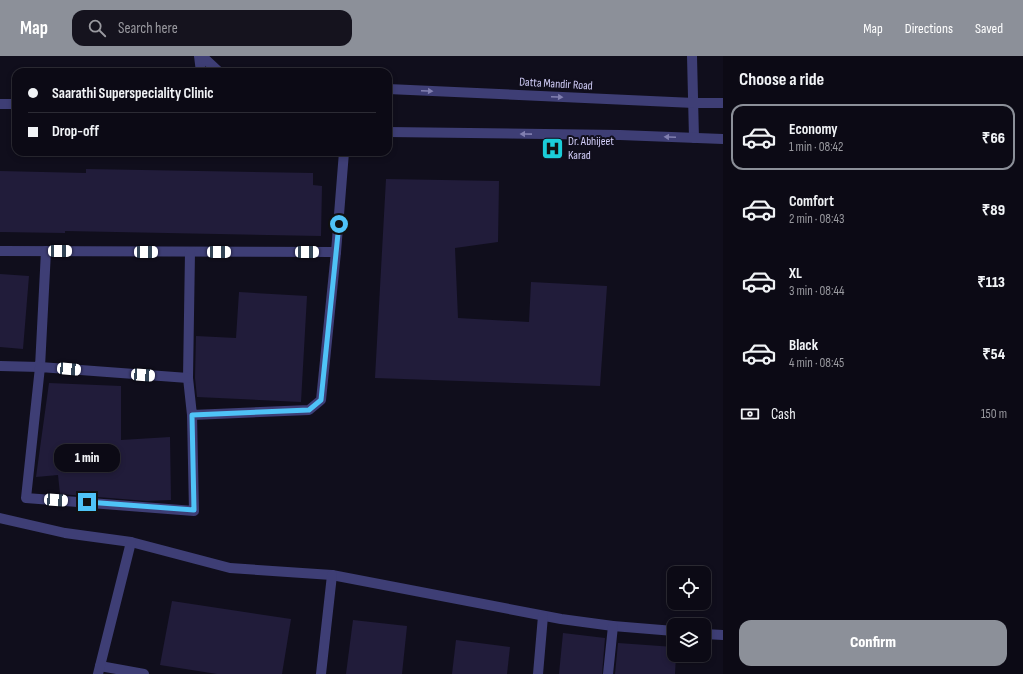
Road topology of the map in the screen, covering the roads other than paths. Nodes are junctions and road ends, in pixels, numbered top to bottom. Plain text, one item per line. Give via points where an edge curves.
1 (200, 56) edge
2 (692, 56) edge
3 (201, 68) edge
4 (215, 68) edge
5 (392, 89) edge
6 (694, 103) junction
7 (723, 103) edge
8 (0, 104) edge
9 (12, 104) edge
10 (392, 132) edge
11 (694, 138) junction
12 (723, 140) edge
13 (344, 156) edge
14 (0, 251) edge
15 (46, 251) junction
16 (190, 252) junction
17 (336, 252) junction
18 (0, 366) edge
19 (40, 367) junction
20 (188, 378) junction
21 (192, 415) junction
22 (0, 518) edge
23 (131, 542) junction
24 (332, 575) junction
25 (543, 616) junction
26 (613, 626) junction
27 (667, 630) edge
28 (711, 634) edge
29 (723, 635) edge
30 (99, 670) edge
31 (144, 674) edge
32 (321, 674) edge
33 (538, 674) edge
34 (608, 674) edge

1 - 3 street
1 - 4 street
2 - 6 street
5 -> 6 street, Datta Mandir Road
6 - 7 street, Datta Mandir Road
6 - 11 street
8 - 9 street
11 -> 10 street
11 - 12 street
13 - 17 street
14 - 15 street
15 - 16 street
15 - 19 street
16 - 17 street
16 - 20 street
17 - 21 street via 321,400 309,410
18 - 19 street
19 - 20 street
19 - 21 street via 26,498 194,510
20 - 21 street
22 - 23 street via 65,533
23 - 24 street via 230,568
23 - 30 street
24 - 25 street
24 - 32 street
25 - 26 street
25 - 33 street
26 - 27 street
26 - 34 street
28 - 29 street
30 - 31 street

